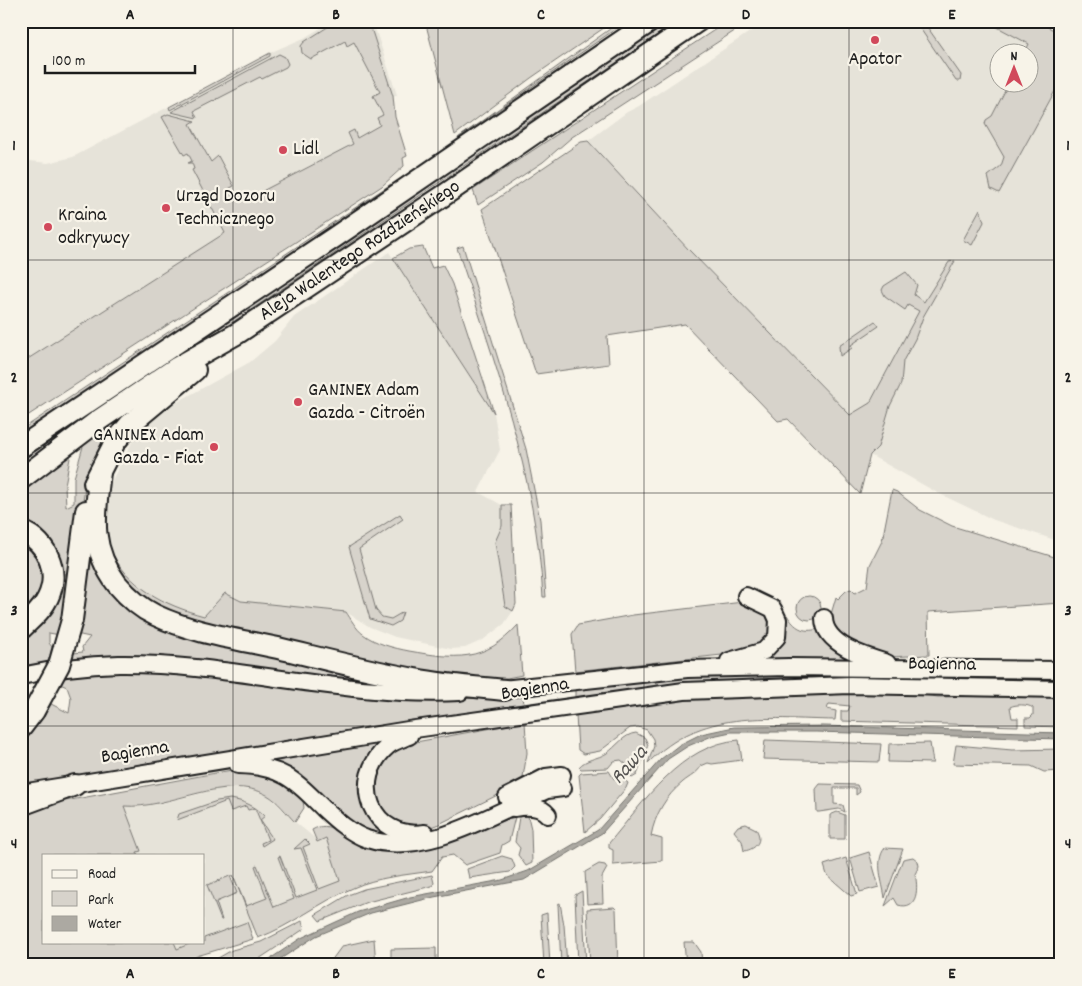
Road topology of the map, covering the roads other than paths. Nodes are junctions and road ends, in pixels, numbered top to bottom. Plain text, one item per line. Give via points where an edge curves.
1 (698, 22) edge
2 (647, 23) edge
3 (238, 333) junction
4 (21, 447) edge
5 (100, 472) junction
6 (21, 479) edge
7 (21, 530) edge
8 (746, 596) dead end
9 (824, 618) dead end
10 (21, 628) edge
11 (901, 667) junction
12 (687, 669) junction
13 (1061, 670) edge
14 (21, 676) edge
15 (1061, 689) edge
16 (505, 690) junction
17 (21, 728) edge
18 (426, 728) junction
19 (201, 764) junction
20 (75, 785) junction
21 (21, 794) edge
22 (21, 805) edge
23 (504, 810) junction
24 (548, 814) dead end

1 - 3 highway, Aleja Walentego Roździeńskiego
2 - 4 highway, Aleja Walentego Roździeńskiego via 352,226
3 - 5 highway via 136,418 115,442
3 - 6 highway, Aleja Walentego Roździeńskiego via 176,368 106,415
5 - 16 highway via 94,523 99,550 124,592 153,614 206,632 381,672 460,686
5 - 17 highway, bridge via 91,491 85,517 72,620 59,665 34,712
7 - 10 highway via 43,547 52,573 46,602
8 - 12 main road via 784,614 777,637 764,651
9 - 11 main road via 828,631 848,648
11 - 12 main road, Bagienna
11 - 13 main road, Bagienna
12 - 16 main road, Bagienna
14 - 16 main road, Bagienna via 82,666 133,664 393,692
15 - 18 main road, Bagienna via 850,685 730,688 554,708
18 - 19 main road, Bagienna
18 - 23 main road via 389,744 374,761 367,788 369,803 380,820 397,830 420,834 440,828 546,777 562,782
19 - 20 main road, Bagienna
19 - 23 main road via 258,766 283,773 345,827 379,842 420,842
20 - 21 main road, Bagienna
20 - 22 highway
23 - 24 main road via 526,806

